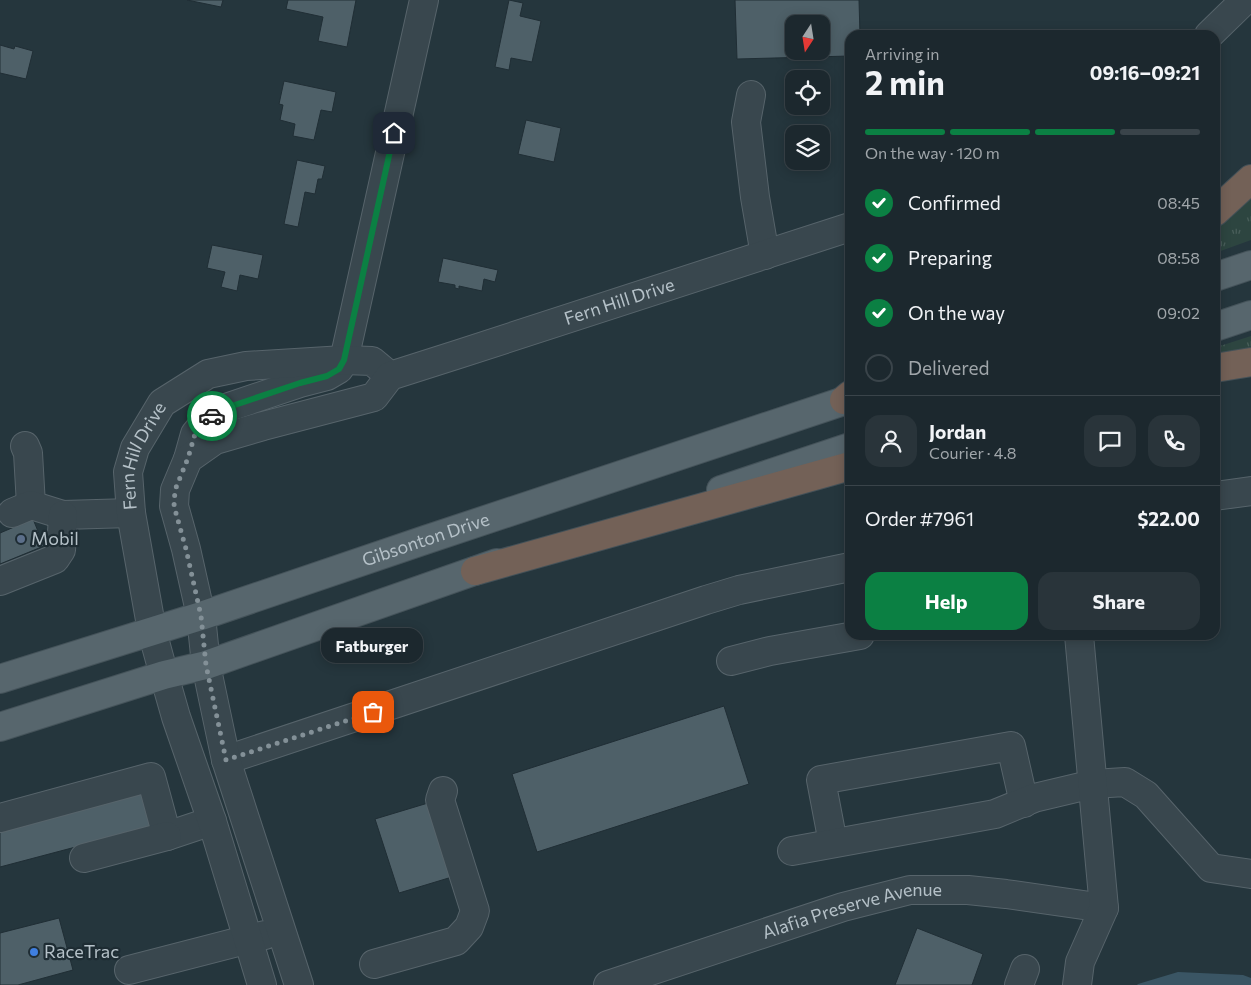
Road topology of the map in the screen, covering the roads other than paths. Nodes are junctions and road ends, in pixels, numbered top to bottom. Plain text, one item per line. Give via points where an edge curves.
1 (424, 0) edge
2 (1245, 0) edge
3 (1213, 30) edge
4 (751, 95) dead end
5 (1251, 178) edge
6 (1220, 207) edge
7 (845, 229) edge
8 (765, 255) junction
9 (1251, 266) edge
10 (1220, 275) edge
11 (1251, 315) edge
12 (1220, 325) edge
13 (344, 360) junction
14 (1251, 362) edge
15 (1220, 367) edge
16 (390, 376) junction
17 (845, 399) edge
18 (25, 446) dead end
19 (845, 449) edge
20 (188, 458) junction
21 (845, 467) edge
22 (1251, 491) edge
23 (1220, 495) edge
24 (131, 513) junction
25 (63, 515) junction
26 (845, 568) edge
27 (475, 571) junction
28 (0, 581) edge
29 (201, 616) junction
30 (152, 631) junction
31 (845, 638) edge
32 (1079, 640) edge
33 (731, 661) dead end
34 (206, 665) junction
35 (164, 675) junction
36 (0, 680) edge
37 (0, 727) edge
38 (226, 760) junction
39 (1093, 784) junction
40 (443, 791) dead end
41 (1024, 803) junction
42 (0, 818) edge
43 (212, 821) junction
44 (167, 836) junction
45 (834, 843) junction
46 (792, 851) dead end
47 (84, 858) dead end
48 (1251, 874) edge
49 (1104, 908) junction
50 (282, 930) junction
51 (249, 939) junction
52 (374, 964) dead end
53 (129, 970) dead end
54 (262, 985) edge
55 (299, 985) edge
56 (608, 985) edge
57 (1077, 985) edge

1 - 13 street
2 - 3 street
4 - 8 street via 746,122
5 - 6 highway
7 - 8 street, Fern Hill Drive
8 - 16 street, Fern Hill Drive
9 - 10 main road
11 - 12 main road
13 - 16 street, Fern Hill Drive via 372,361
13 - 20 street via 339,369 327,376 220,410 195,434
13 - 24 street, Fern Hill Drive via 246,366 208,374 162,403 135,448 128,472
14 - 15 highway
16 - 20 street, Fern Hill Drive via 374,397 215,440
17 - 29 main road, Gibsonton Drive
18 - 25 street via 28,453 22,509
19 - 27 main road
20 - 29 street, Fern Hill Drive via 175,490 174,506
21 - 27 highway
22 - 23 street
24 - 25 street
24 - 30 street, Fern Hill Drive
25 - 28 street via 61,550 55,559
26 - 38 street via 739,590
27 - 34 main road
29 - 30 main road, Gibsonton Drive
29 - 34 street, Fern Hill Drive
30 - 35 street, Fern Hill Drive
30 - 36 main road, Gibsonton Drive
31 - 33 street
32 - 39 street
34 - 35 main road
34 - 38 street, Fern Hill Drive
35 - 37 main road
35 - 43 street, Fern Hill Drive
38 - 50 street, Fern Hill Drive
39 - 41 street
39 - 48 street via 1125,782 1146,795 1211,868
39 - 49 street
40 - 52 street via 440,800 475,911 469,927 456,941
41 - 45 street via 995,814
41 - 45 street via 1011,746 821,780
42 - 44 street via 151,777
43 - 44 street
43 - 51 street, Fern Hill Drive
44 - 47 street
45 - 46 street
49 - 56 street, Alafia Preserve Avenue via 968,890 910,890 843,907
49 - 57 street via 1080,962
50 - 51 street
50 - 55 street, Fern Hill Drive
51 - 53 street
51 - 54 street, Fern Hill Drive

